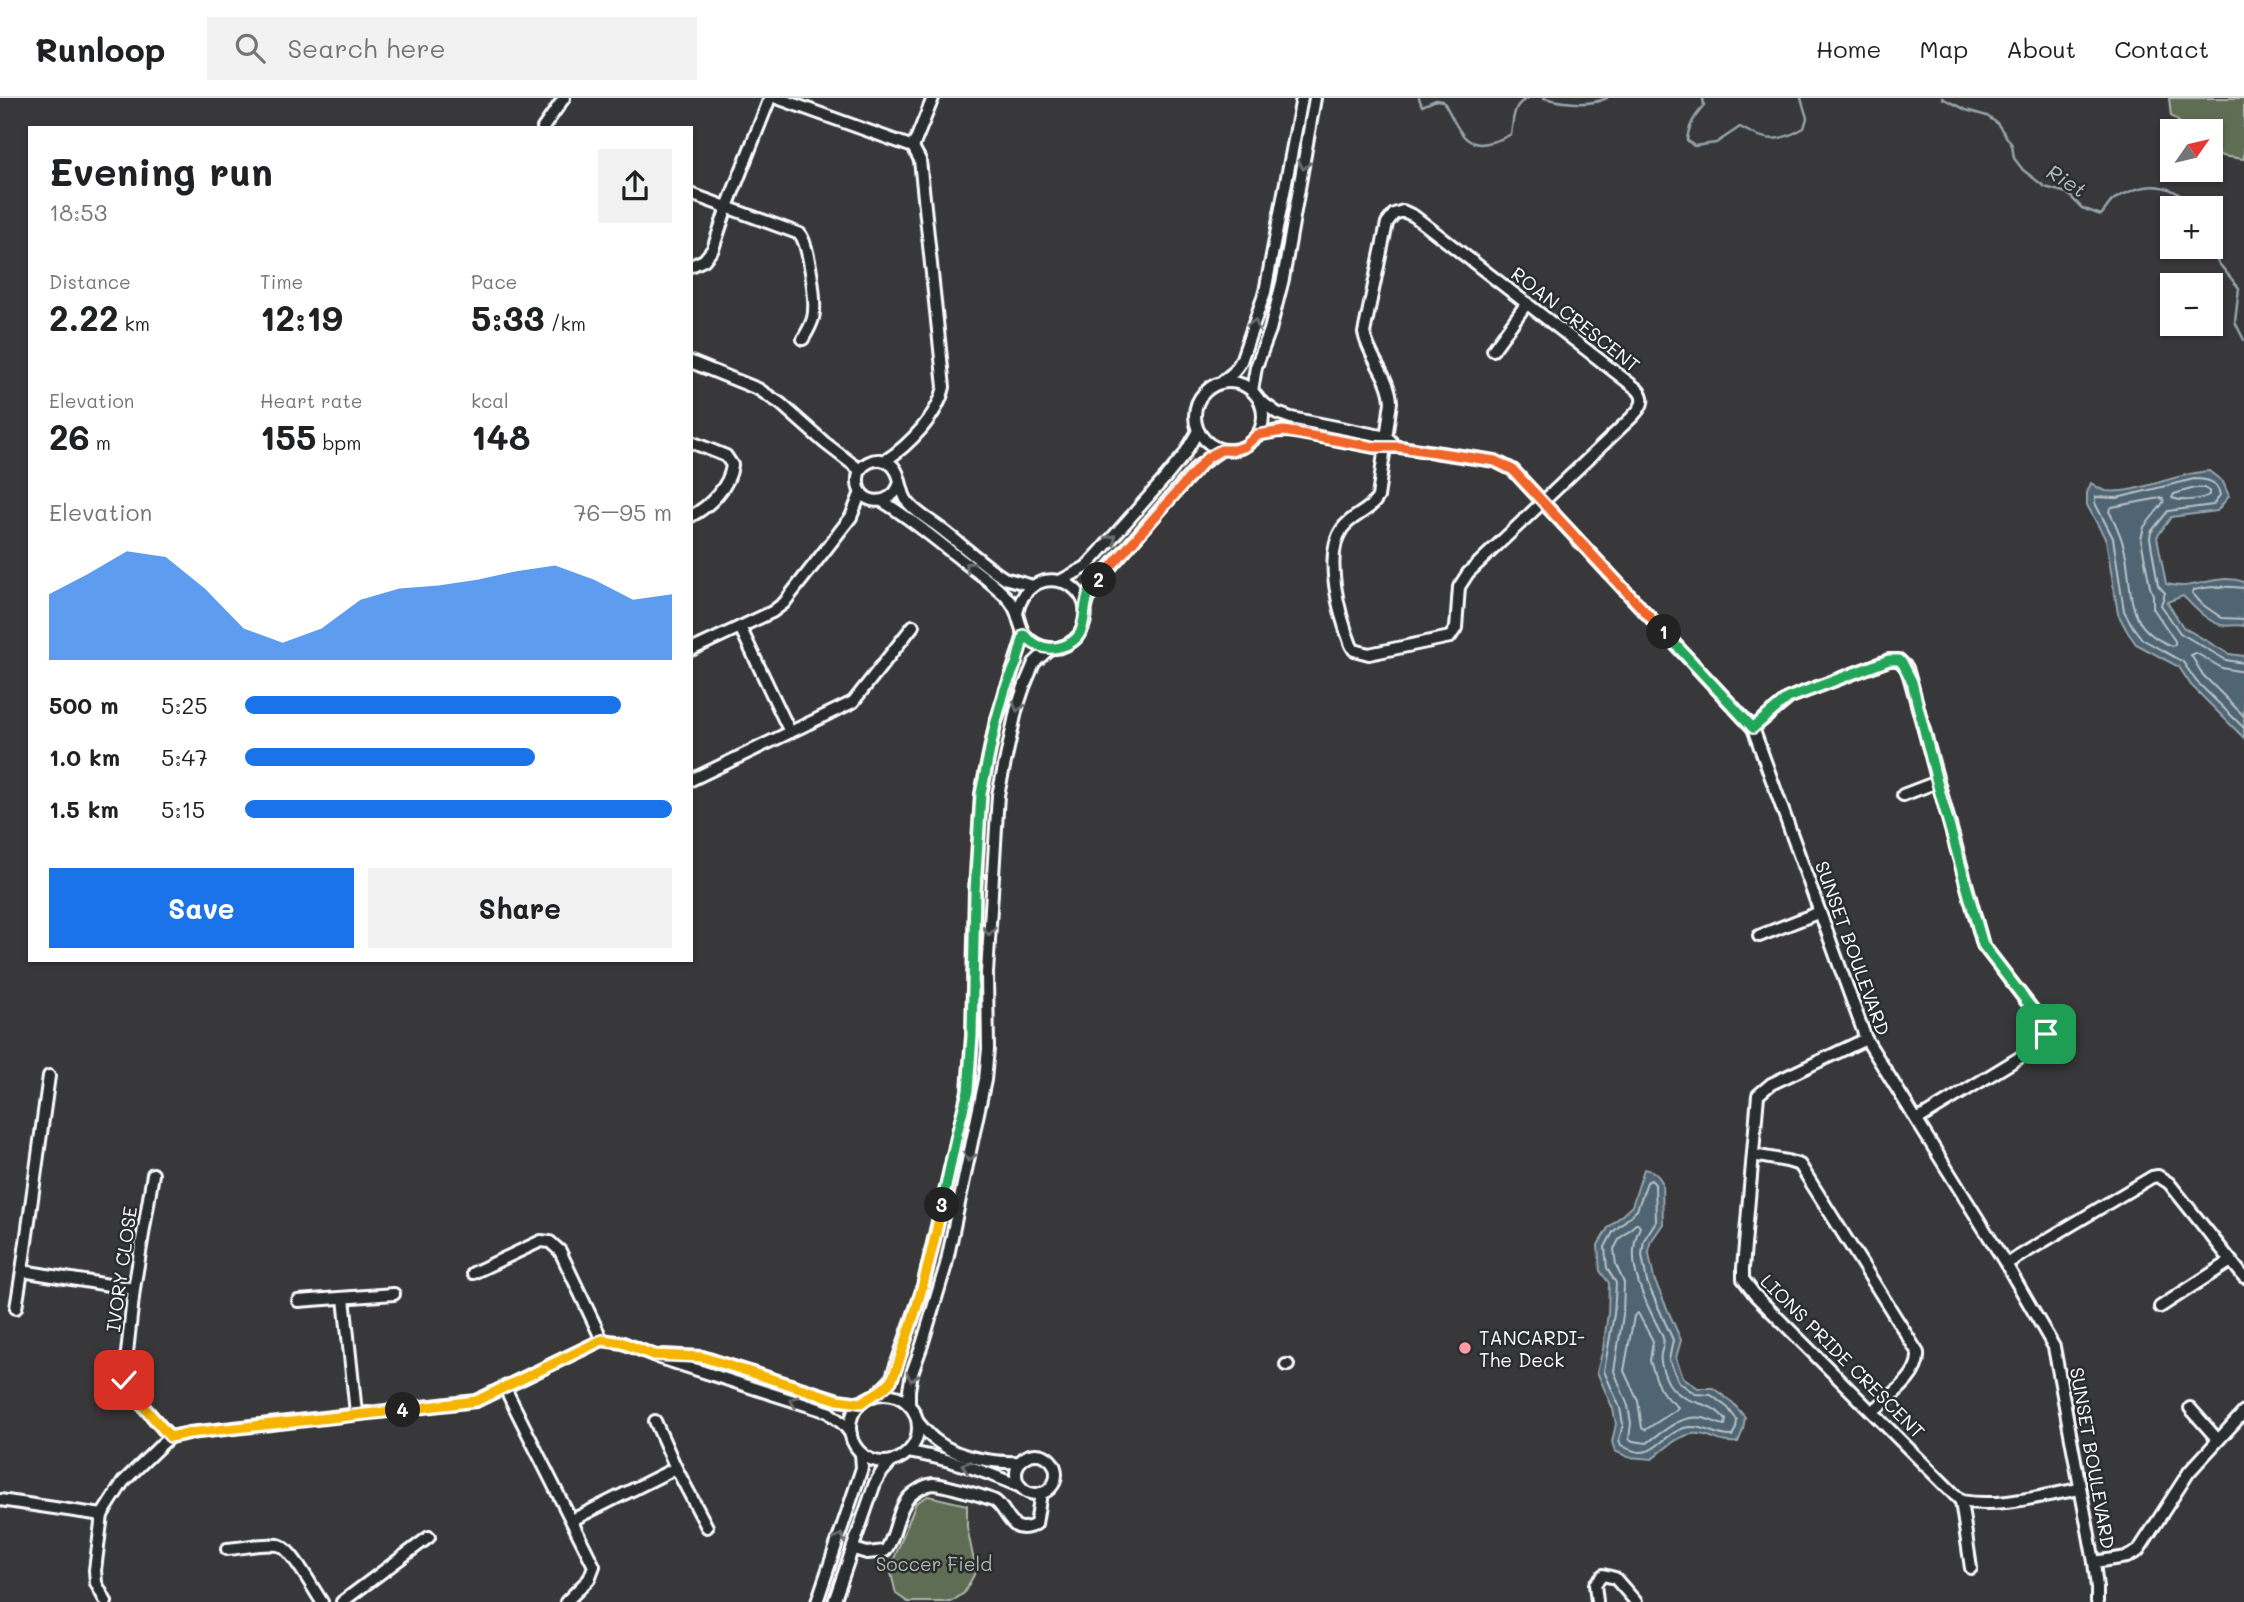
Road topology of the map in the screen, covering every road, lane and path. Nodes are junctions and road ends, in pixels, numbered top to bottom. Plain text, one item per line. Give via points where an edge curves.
1 (564, 98) edge
2 (770, 98) edge
3 (777, 98) edge
4 (933, 98) edge
5 (1302, 98) edge
6 (1315, 98) edge
7 (544, 126) edge
8 (913, 147) junction
9 (693, 195) edge
10 (727, 207) junction
11 (693, 265) edge
12 (1527, 303) junction
13 (803, 339) dead end
14 (1493, 350) dead end
15 (693, 363) edge
16 (1222, 382) junction
17 (1256, 396) junction
18 (1339, 428) junction
19 (1198, 431) junction
20 (1257, 435) junction
21 (1338, 440) junction
22 (1385, 443) junction
23 (693, 444) edge
24 (905, 447) junction
25 (1221, 450) junction
26 (885, 461) junction
27 (860, 470) junction
28 (899, 479) junction
29 (861, 492) junction
30 (879, 501) junction
31 (1542, 502) junction
32 (693, 515) edge
33 (850, 517) junction
34 (945, 540) junction
35 (1060, 582) junction
36 (1033, 586) junction
37 (1085, 609) junction
38 (1017, 613) junction
39 (913, 626) dead end
40 (740, 627) junction
41 (1024, 635) junction
42 (1050, 648) junction
43 (693, 649) edge
44 (1753, 728) junction
45 (790, 732) junction
46 (693, 779) edge
47 (1937, 782) junction
48 (1903, 795) dead end
49 (1820, 912) junction
50 (1759, 936) dead end
51 (1866, 1039) junction
52 (49, 1076) dead end
53 (1917, 1120) junction
54 (1753, 1155) junction
55 (153, 1174) dead end
56 (2231, 1261) junction
57 (2006, 1264) junction
58 (22, 1271) junction
59 (473, 1273) dead end
60 (2244, 1277) edge
61 (134, 1289) junction
62 (394, 1294) dead end
63 (344, 1298) junction
64 (298, 1301) dead end
65 (2160, 1307) dead end
66 (16, 1308) dead end
67 (602, 1340) junction
68 (653, 1355) junction
69 (716, 1360) junction
70 (749, 1371) junction
71 (711, 1375) junction
72 (745, 1385) junction
73 (505, 1388) junction
74 (877, 1394) junction
75 (861, 1403) junction
76 (909, 1405) junction
77 (2190, 1408) dead end
78 (1872, 1411) junction
79 (2244, 1412) edge
80 (356, 1413) junction
81 (655, 1421) dead end
82 (918, 1422) junction
83 (851, 1434) junction
84 (170, 1437) junction
85 (2218, 1440) junction
86 (908, 1452) junction
87 (861, 1453) junction
88 (892, 1461) junction
89 (1020, 1462) junction
90 (676, 1468) junction
91 (1021, 1487) junction
92 (2080, 1489) junction
93 (1041, 1493) junction
94 (0, 1500) edge
95 (1961, 1501) junction
96 (102, 1515) junction
97 (572, 1520) junction
98 (707, 1527) dead end
99 (429, 1536) dead end
100 (227, 1549) dead end
101 (854, 1549) junction
102 (2094, 1562) junction
103 (1971, 1568) dead end
104 (106, 1602) edge
105 (322, 1602) edge
106 (342, 1602) edge
107 (566, 1602) edge
108 (817, 1602) edge
109 (834, 1602) edge
110 (1597, 1602) edge
111 (1636, 1602) edge
112 (2097, 1602) edge

1 - 7 street
2 - 10 street
3 - 8 street
4 - 8 street
16 -> 5 street via 1241,361 1265,292
6 -> 17 street via 1283,279 1256,367
8 - 24 street via 920,160 944,387 941,399
9 - 10 street
10 - 11 street via 710,255
10 - 13 street via 794,230 803,239 814,314
12 - 14 street
12 - 22 street, ROAN CRESCENT via 1414,216 1403,211 1394,214 1387,223 1364,333 1391,393
12 - 31 street, ROAN CRESCENT via 1643,397 1640,410
15 - 27 street via 758,389
16 - 17 street via 1243,385
16 - 19 street via 1202,393 1196,403
17 - 18 street via 1281,415
17 - 20 street via 1262,410
18 - 21 street
18 - 22 street
19 - 25 street
35 -> 19 street via 1098,554 1184,455
20 - 21 street via 1284,431
20 - 25 street via 1244,447
21 - 22 street
22 - 31 street, SUNSET BOULEVARD via 1495,461 1513,470
22 - 31 street, ROAN CRESCENT via 1378,497 1340,531 1334,562 1348,637 1360,653 1450,637 1456,628 1462,580
23 - 32 street via 726,456 732,465 721,489
24 - 26 street
24 - 28 street
25 - 37 street via 1197,467 1092,587
26 - 27 street via 873,460
26 - 28 street via 896,469
27 - 29 street
28 - 30 street via 894,495
28 - 34 street via 910,504
29 - 30 street
29 - 33 street
30 - 33 street
30 - 34 street
31 - 44 street, SUNSET BOULEVARD
33 - 40 street via 784,603
34 - 36 street via 1004,578
38 -> 34 street
35 - 36 street via 1045,580
35 - 37 street via 1075,590
36 - 38 street via 1019,602
37 - 42 street via 1076,639
38 - 41 street
39 - 45 street via 853,702
40 - 43 street
40 - 45 street
41 - 42 street
41 - 74 street via 995,725 981,794 968,1091 922,1292 891,1380
42 -> 76 street via 1028,675 1001,774 991,878 985,1080 946,1265 912,1373
44 - 47 street via 1788,698 1899,660 1912,682
44 - 49 street, SUNSET BOULEVARD
45 - 46 street
47 - 48 street
47 - 53 street via 1983,945 2040,1019 2046,1034 2037,1047
49 - 50 street
49 - 51 street, SUNSET BOULEVARD
51 - 53 street, SUNSET BOULEVARD
51 - 54 street, LIONS PRIDE CRESCENT via 1761,1091 1755,1105
52 - 58 street
53 - 57 street, SUNSET BOULEVARD
54 - 78 street, LIONS PRIDE CRESCENT via 1743,1279
54 - 78 street via 1800,1166 1918,1353 1914,1371
55 - 61 street, IVORY CLOSE
56 - 57 street via 2174,1189 2158,1176
56 - 60 street
56 - 65 street
57 - 92 street, SUNSET BOULEVARD via 2058,1356
58 - 61 street
58 - 66 street
59 - 67 street via 541,1241 550,1242 559,1251
61 - 84 street, IVORY CLOSE via 124,1380
62 - 63 street
63 - 64 street
63 - 80 street
67 - 68 street
67 - 73 street
68 - 69 street
68 - 71 street
69 - 70 street
69 - 71 street
70 - 72 street
70 - 75 street
71 - 72 street
83 -> 72 street via 828,1412
73 - 80 street via 476,1401
73 - 97 street
74 - 75 street
74 - 76 street via 899,1396
75 - 83 street via 852,1415
76 - 82 street
77 - 85 street
78 - 95 street, LIONS PRIDE CRESCENT
79 - 85 street
80 - 84 street
81 - 90 street
82 - 86 street via 915,1443
82 - 89 street via 950,1449 986,1460
83 - 87 street
84 - 96 street via 131,1473
85 - 102 street via 2189,1472 2138,1551
86 - 88 street
91 -> 86 street via 936,1456
87 - 88 street via 876,1461
108 -> 87 street via 862,1468
88 - 101 street via 875,1483
89 - 91 street via 1016,1476
89 - 93 street via 1034,1454 1051,1461 1055,1479
90 - 97 street
90 - 98 street
91 - 93 street
92 - 95 street via 1997,1504
92 - 102 street, SUNSET BOULEVARD
93 - 101 street via 1036,1524 1020,1528 992,1500 927,1485 905,1502 885,1551
94 - 96 street
95 - 103 street
96 - 104 street via 95,1570
97 - 107 street via 594,1566 589,1579
99 - 106 street
100 - 105 street via 285,1548
101 - 109 street
102 - 112 street, SUNSET BOULEVARD
110 - 111 street via 1595,1584 1603,1575 1615,1578

